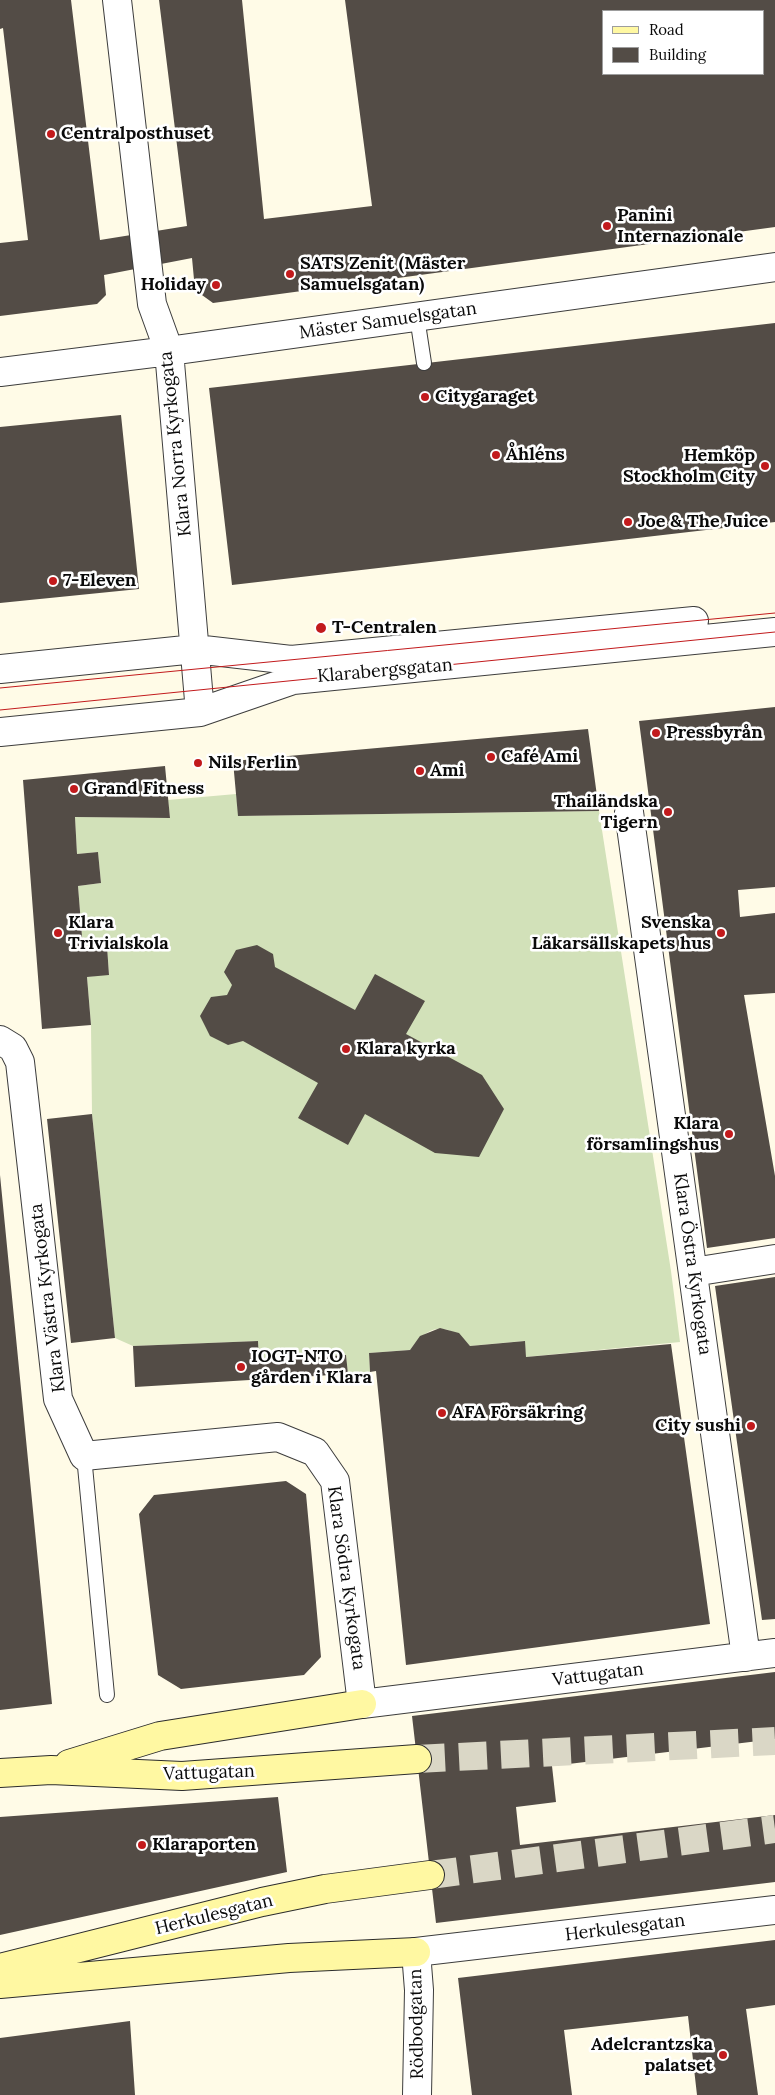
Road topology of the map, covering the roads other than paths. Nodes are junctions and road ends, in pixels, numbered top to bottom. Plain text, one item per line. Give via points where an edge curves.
1 (117, 0) edge
2 (775, 267) edge
3 (418, 317) junction
4 (169, 351) junction
5 (424, 363) dead end
6 (0, 372) edge
7 (775, 613) edge
8 (775, 632) edge
9 (195, 649) junction
10 (0, 669) edge
11 (200, 712) junction
12 (0, 732) edge
13 (629, 812) dead end
14 (6, 1044) edge
15 (775, 1259) edge
16 (693, 1272) junction
17 (84, 1456) junction
18 (775, 1653) edge
19 (746, 1657) junction
20 (106, 1695) dead end
21 (362, 1704) junction
22 (417, 1759) tunnel mouth
23 (51, 1770) junction
24 (0, 1773) edge
25 (430, 1875) tunnel mouth
26 (775, 1910) edge
27 (416, 1952) junction
28 (0, 1968) edge
29 (0, 1984) edge
30 (417, 2095) edge

1 - 4 street, Klara Norra Kyrkogata via 152,304
2 - 3 street, Mäster Samuelsgatan
3 - 4 street, Mäster Samuelsgatan
3 - 5 lane
4 - 6 street, Mäster Samuelsgatan
4 - 9 street, Klara Norra Kyrkogata
7 - 9 street, Klarabergsgatan via 291,660
8 - 11 street, Klarabergsgatan via 293,680
9 - 10 street, Klarabergsgatan
9 - 11 street, Klara Norra Kyrkogata
11 - 12 street, Klarabergsgatan
13 - 16 street, Klara Östra Kyrkogata
14 - 17 street, Klara Västra Kyrkogata via 18,1054 22,1069 58,1399
15 - 16 street
16 - 19 street, Klara Östra Kyrkogata via 716,1378
17 - 20 lane, Klara Västra Kyrkogata
17 - 21 street, Klara Södra Kyrkogata via 278,1437 315,1452 335,1480
18 - 19 street, Vattugatan
19 - 21 street, Vattugatan
21 - 23 main road via 160,1736
22 - 23 main road, Vattugatan via 182,1776
23 - 24 main road, Vattugatan
25 - 28 main road, Herkulesgatan via 262,1902
26 - 27 street, Herkulesgatan
27 - 29 main road
27 - 30 street, Rödbodgatan via 419,1990

